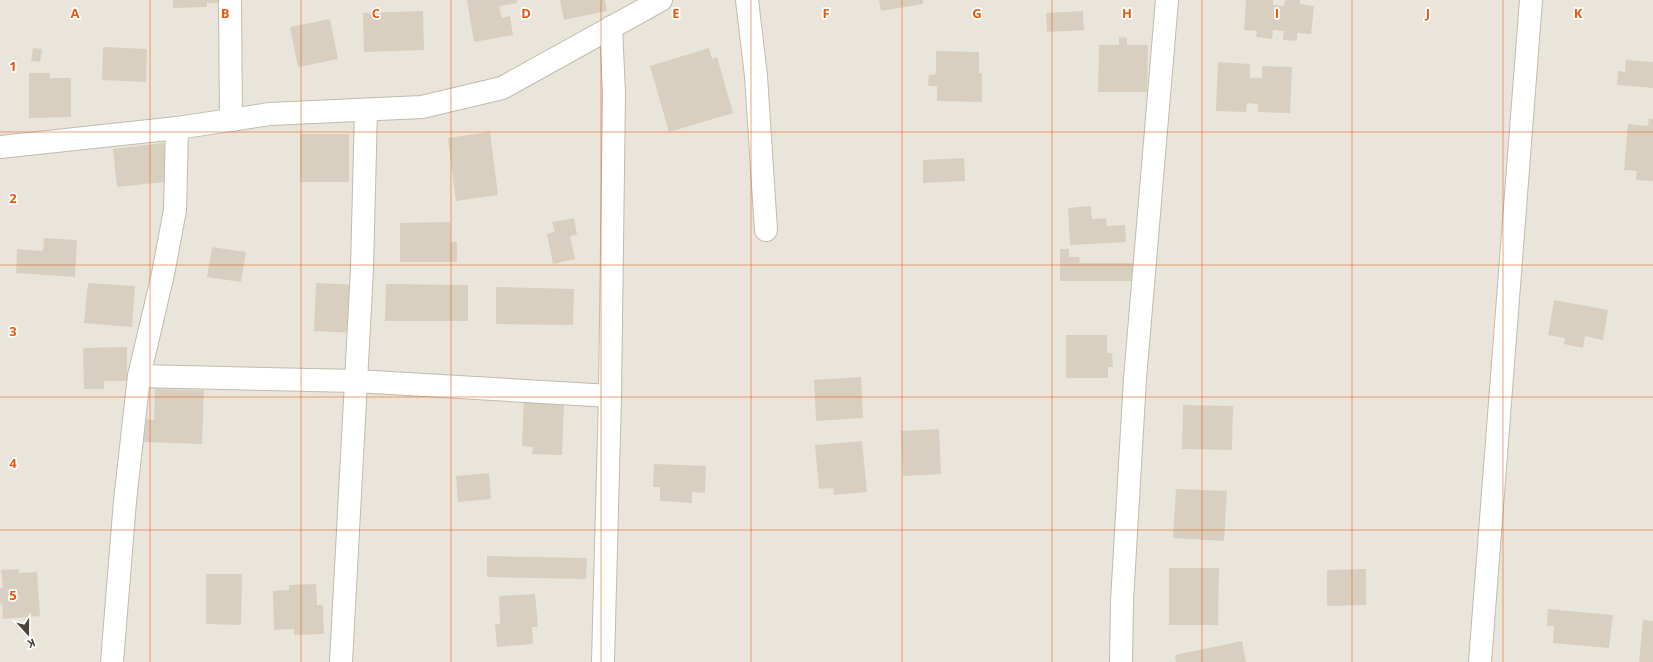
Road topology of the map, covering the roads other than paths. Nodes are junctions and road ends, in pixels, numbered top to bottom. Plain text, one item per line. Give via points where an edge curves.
1 (230, 0) edge
2 (661, 0) edge
3 (747, 0) edge
4 (1167, 0) edge
5 (1531, 0) edge
6 (611, 27) junction
7 (366, 110) junction
8 (231, 120) junction
9 (177, 128) junction
10 (0, 147) edge
11 (766, 230) dead end
12 (139, 376) junction
13 (356, 381) junction
14 (610, 396) junction
15 (112, 662) edge
16 (341, 662) edge
17 (603, 662) edge
18 (1121, 662) edge
19 (1480, 662) edge

1 - 8 street
2 - 6 street
3 - 11 street via 755,68
4 - 18 street via 1135,379 1122,601
5 - 19 street
6 - 7 street via 502,88 422,107
6 - 14 street via 614,94
7 - 8 street via 270,114
7 - 13 street
8 - 9 street
9 - 10 street
9 - 12 street via 175,210
12 - 13 street
12 - 15 street via 125,501
13 - 14 street
13 - 16 street
14 - 17 street

